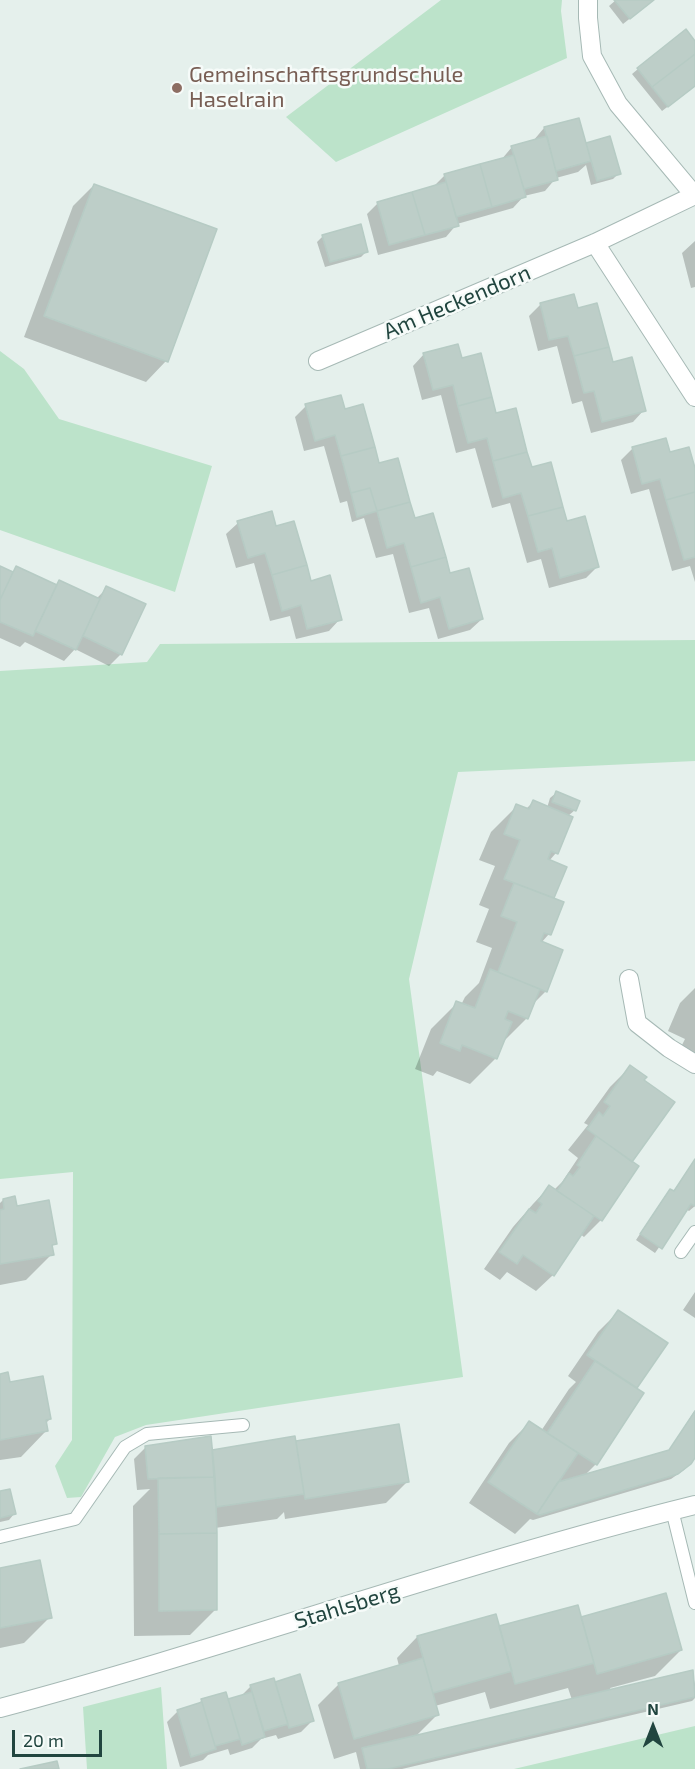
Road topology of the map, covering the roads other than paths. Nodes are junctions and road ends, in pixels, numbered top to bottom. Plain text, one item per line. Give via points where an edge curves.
1 (588, 0) edge
2 (695, 196) edge
3 (595, 243) junction
4 (318, 361) dead end
5 (695, 397) edge
6 (629, 979) dead end
7 (695, 1064) edge
8 (695, 1232) edge
9 (681, 1252) dead end
10 (243, 1425) dead end
11 (695, 1504) edge
12 (672, 1510) junction
13 (0, 1537) edge
14 (695, 1603) edge
15 (0, 1708) edge

1 - 2 street via 592,57 618,104
2 - 3 street, Am Heckendorn
3 - 4 street, Am Heckendorn
3 - 5 street
6 - 7 street via 638,1023
8 - 9 lane
10 - 13 lane via 147,1434 125,1447 75,1520
11 - 12 street, Stahlsberg
12 - 14 lane
12 - 15 street, Stahlsberg

